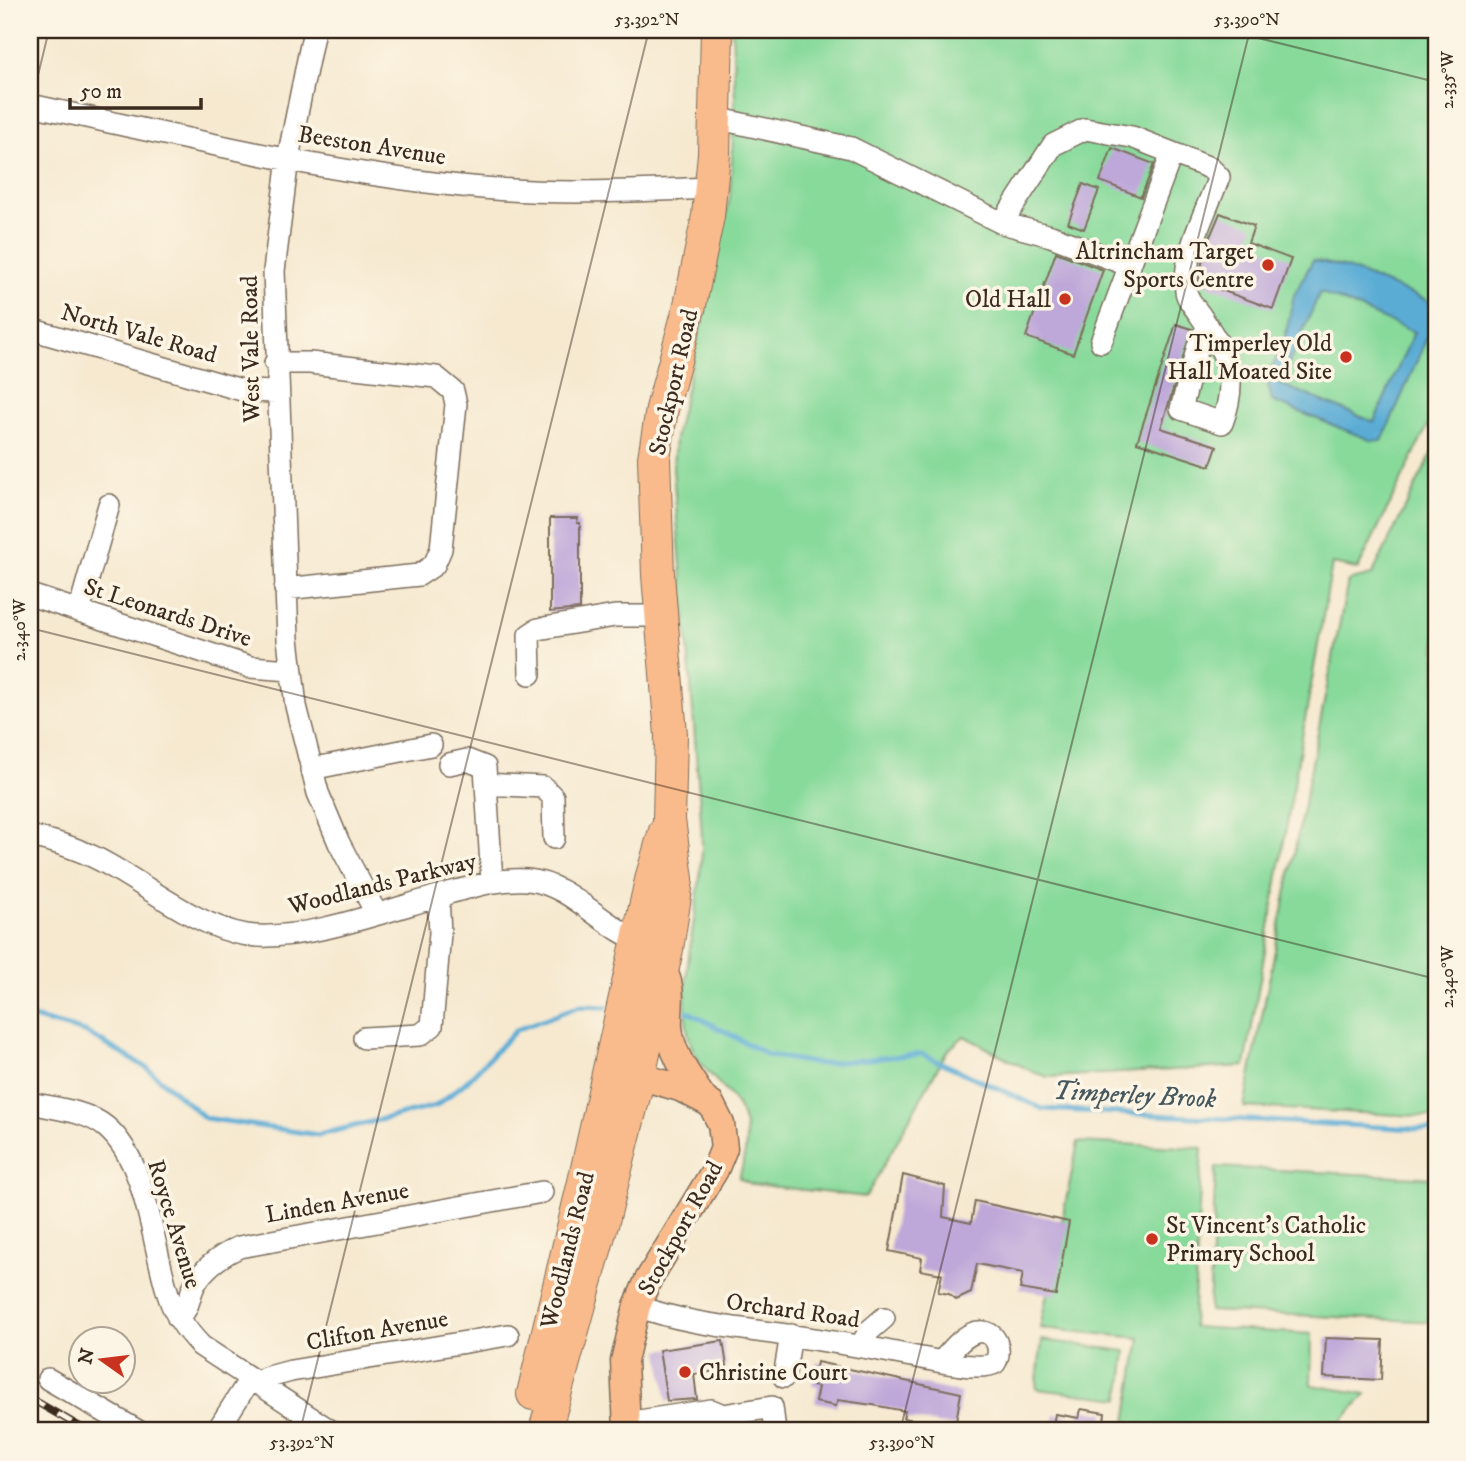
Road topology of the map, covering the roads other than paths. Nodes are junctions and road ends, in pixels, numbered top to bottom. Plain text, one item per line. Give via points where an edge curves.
1 (314, 30) edge
2 (716, 30) edge
3 (30, 105) edge
4 (715, 118) junction
5 (1172, 153) junction
6 (288, 158) junction
7 (711, 188) junction
8 (1002, 223) junction
9 (1130, 267) junction
10 (1208, 326) dead end
11 (30, 329) edge
12 (1101, 342) dead end
13 (275, 363) junction
14 (276, 392) junction
15 (109, 505) dead end
16 (285, 589) junction
17 (30, 595) edge
18 (79, 611) junction
19 (661, 616) junction
20 (291, 670) junction
21 (530, 674) dead end
22 (431, 745) dead end
23 (449, 764) dead end
24 (311, 769) junction
25 (486, 784) junction
26 (30, 836) edge
27 (554, 838) dead end
28 (492, 882) junction
29 (438, 896) junction
30 (376, 913) junction
31 (656, 953) junction
32 (364, 1038) dead end
33 (609, 1068) junction
34 (639, 1076) junction
35 (703, 1098) junction
36 (30, 1102) edge
37 (542, 1192) dead end
38 (637, 1306) junction
39 (178, 1318) junction
40 (884, 1318) dead end
41 (508, 1335) dead end
42 (791, 1335) junction
43 (861, 1346) junction
44 (942, 1361) dead end
45 (784, 1377) dead end
46 (48, 1378) dead end
47 (66, 1382) edge
48 (254, 1382) junction
49 (88, 1394) edge
50 (672, 1424) edge
51 (626, 1427) edge
52 (138, 1431) edge
53 (217, 1431) edge
54 (331, 1431) edge
55 (523, 1431) edge
56 (545, 1431) edge
57 (775, 1431) edge

1 - 6 street, West Vale Road
2 - 4 highway, Stockport Road
3 - 6 street, Beeston Avenue
4 - 7 highway, Stockport Road
4 - 8 street via 851,148
5 - 8 street via 1132,137 1085,129 1053,145
5 - 9 street
5 - 10 street via 1210,168 1219,177 1186,267 1186,294
6 - 7 street, Beeston Avenue via 485,188 586,192
6 - 13 street, West Vale Road via 274,271
7 - 19 highway, Stockport Road via 699,264 655,443 653,497
8 - 9 street via 1051,236
9 - 12 street
11 - 14 street, North Vale Road via 245,391
13 - 14 street, West Vale Road
13 - 16 street via 436,377 453,391 456,404 441,549 430,570 419,575
14 - 16 street, West Vale Road
15 - 18 street
16 - 20 street, West Vale Road
17 - 18 street, St Leonards Drive
18 - 20 street, St Leonards Drive via 250,667
19 - 21 street via 615,616 538,629 527,643
19 - 31 highway, Stockport Road via 671,734 669,820 677,879
20 - 24 street, West Vale Road
22 - 24 street
23 - 25 street via 467,760 485,767
24 - 30 street, West Vale Road via 328,819
25 - 27 street via 542,787 553,797
25 - 28 street
26 - 30 street, Woodlands Parkway via 89,854 192,913 240,933 294,933
28 - 29 street, Woodlands Parkway
28 - 31 street, Woodlands Parkway via 546,884
29 - 30 street, Woodlands Parkway
29 - 32 street via 440,933 432,1026 420,1035
31 - 33 highway, Stockport Road
31 - 34 highway, Stockport Road
31 - 35 main road, Stockport Road via 670,986 673,1048
33 - 34 main road
33 - 55 highway, Woodlands Road
34 - 35 main road
34 - 56 highway, Woodlands Road
35 - 38 main road, Stockport Road via 718,1114 724,1148
36 - 39 street, Royce Avenue via 94,1120 124,1148
37 - 39 street, Linden Avenue via 239,1247 216,1258 204,1271 187,1311
38 - 42 street, Orchard Road via 679,1320
38 - 51 main road, Stockport Road via 624,1361
39 - 48 street, Royce Avenue via 201,1346
40 - 43 street
41 - 48 street, Clifton Avenue via 291,1371
42 - 43 street, Orchard Road
42 - 45 street
43 - 44 street, Orchard Road
46 - 47 street
48 - 53 street
48 - 54 street, Royce Avenue
49 - 52 street
50 - 51 street
50 - 57 street via 710,1410 723,1415 772,1407

